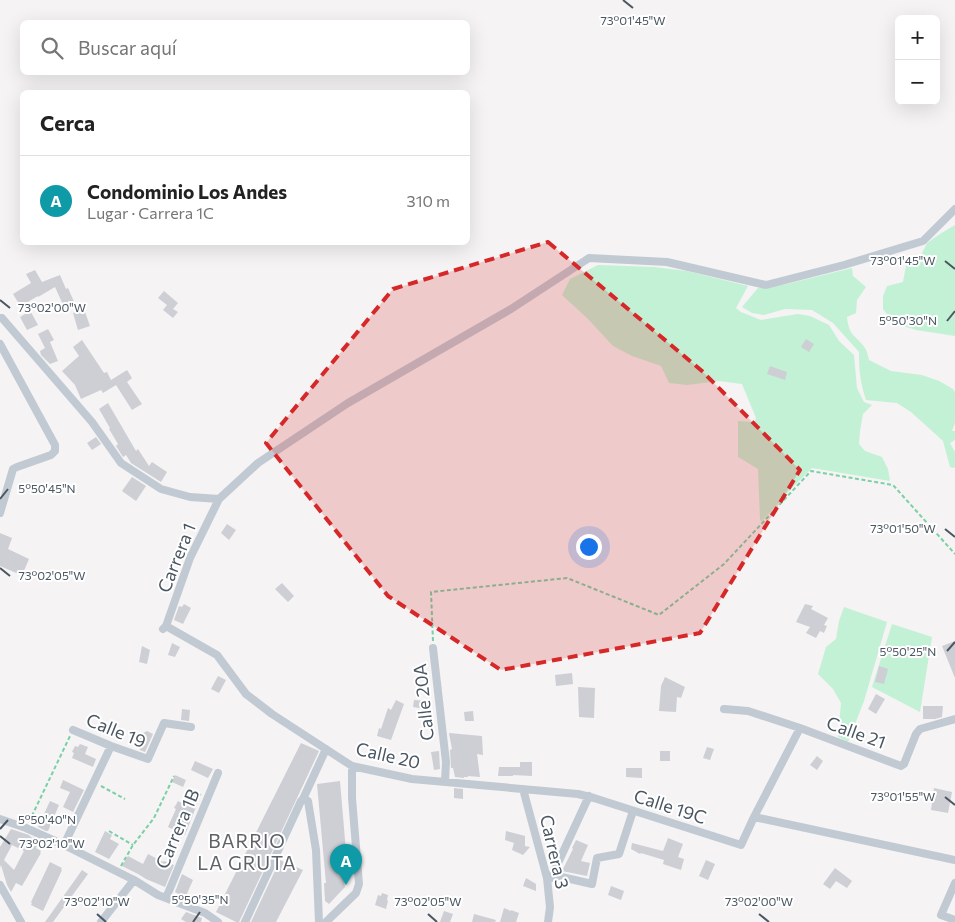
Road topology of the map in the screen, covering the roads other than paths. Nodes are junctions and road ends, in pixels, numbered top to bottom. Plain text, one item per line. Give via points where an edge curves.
1 (955, 209) edge
2 (0, 318) edge
3 (0, 344) edge
4 (219, 499) junction
5 (0, 513) edge
6 (164, 628) joint
7 (433, 648) road end
8 (724, 709) dead end
9 (955, 719) edge
10 (191, 727) dead end
11 (800, 728) junction
12 (73, 730) road end
13 (111, 746) junction
14 (326, 750) junction
15 (352, 766) junction
16 (218, 773) dead end
17 (445, 782) junction
18 (523, 789) junction
19 (589, 796) junction
20 (303, 799) junction
21 (633, 811) junction
22 (754, 817) junction
23 (0, 819) edge
24 (64, 845) junction
25 (955, 860) edge
26 (553, 875) junction
27 (134, 880) junction
28 (955, 883) edge
29 (0, 885) edge
30 (548, 885) junction
31 (166, 898) junction
32 (955, 920) edge
33 (21, 922) edge
34 (101, 922) edge
35 (218, 922) edge
36 (245, 922) edge
37 (319, 922) edge
38 (326, 922) edge
39 (548, 922) edge

1 - 4 street via 923,241 766,285 667,262 589,258 510,309 348,403 258,463
2 - 4 street via 92,422 121,463 161,490
3 - 5 street via 55,445 55,451 13,469
4 - 6 street, Carrera 1 via 190,558
6 - 14 street, Calle 20 via 217,655 246,694
7 - 17 street, Calle 20A via 446,762
8 - 11 street, Calle 21 via 748,711
9 - 11 street, Calle 21 via 920,729 901,766
10 - 13 street, Calle 19 via 164,723 148,759
11 - 22 street
12 - 13 street, Calle 19
13 - 24 street
14 - 15 street, Calle 20
14 - 20 street
15 - 17 street, Calle 20 via 412,779
15 - 38 street via 359,884 356,893
16 - 31 street, Carrera 1B
17 - 18 street, Calle 20
18 - 19 street, Calle 20
18 - 30 street, Carrera 3
19 - 21 street, Calle 19C
19 - 26 street
20 - 36 street
20 - 37 street via 308,801 316,850
21 - 22 street, Calle 19C via 741,845
21 - 26 street via 619,854 597,858 592,884
22 - 25 street
23 - 24 street
24 - 27 street
26 - 30 street
27 - 31 street
27 - 34 street, Carrera 1B
28 - 32 street via 941,915
29 - 33 street
30 - 39 street, Carrera 3
31 - 35 street via 205,913

